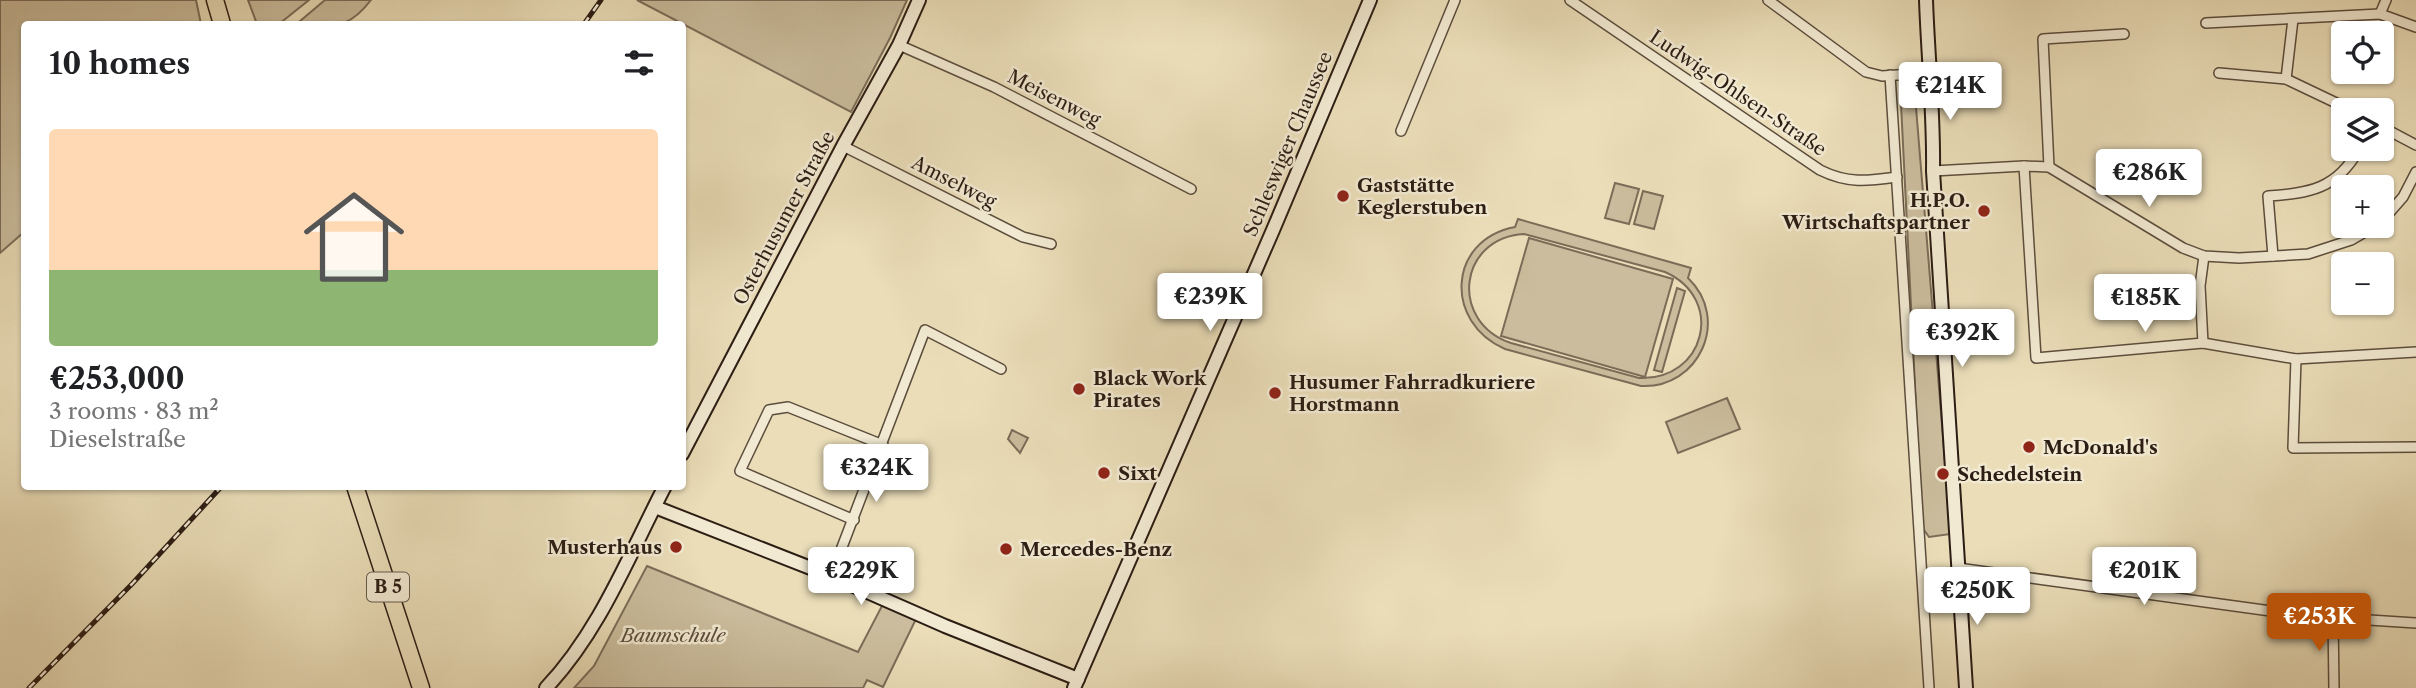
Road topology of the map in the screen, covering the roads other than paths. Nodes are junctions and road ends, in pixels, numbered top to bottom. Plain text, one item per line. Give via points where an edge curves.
1 (215, 0) edge
2 (919, 0) edge
3 (1370, 0) edge
4 (1455, 0) edge
5 (1570, 0) edge
6 (1768, 0) edge
7 (1926, 0) edge
8 (2386, 0) edge
9 (2380, 14) junction
10 (2294, 19) junction
11 (221, 21) edge
12 (2206, 23) dead end
13 (2416, 27) edge
14 (2124, 34) dead end
15 (898, 45) junction
16 (1928, 73) junction
17 (2219, 74) dead end
18 (1890, 75) junction
19 (2286, 79) junction
20 (2331, 100) edge
21 (1401, 131) dead end
22 (2394, 133) edge
23 (2416, 145) edge
24 (843, 146) junction
25 (2350, 161) edge
26 (2024, 166) junction
27 (2049, 167) junction
28 (1933, 172) junction
29 (2416, 172) edge
30 (1898, 177) junction
31 (1191, 189) dead end
32 (2394, 207) edge
33 (2354, 238) edge
34 (1051, 244) dead end
35 (2204, 256) junction
36 (2273, 256) junction
37 (2203, 343) junction
38 (2416, 352) edge
39 (2296, 359) junction
40 (1001, 369) dead end
41 (883, 445) junction
42 (686, 446) edge
43 (2416, 447) edge
44 (356, 490) edge
45 (663, 490) edge
46 (655, 507) junction
47 (854, 520) junction
48 (1958, 568) junction
49 (831, 576) junction
50 (2333, 618) junction
51 (2416, 623) edge
52 (1076, 683) edge
53 (421, 688) edge
54 (546, 688) edge
55 (1929, 688) edge
56 (1966, 688) edge
57 (2334, 688) edge

1 - 11 highway
2 - 15 street, Osterhusumer Straße
3 - 52 street, Schleswiger Chaussee
4 - 21 street
5 - 30 street, Ludwig-Ohlsen-Straße via 1820,170 1838,179
6 - 18 street via 1859,68
7 - 16 street
8 - 9 street
9 - 10 street
9 - 13 street
10 - 12 street
10 - 19 street
14 - 27 street via 2043,39
15 - 24 street, Osterhusumer Straße
15 - 31 street, Meisenweg via 994,87
16 - 18 street
16 - 28 street
17 - 19 street
18 - 30 street
19 - 20 street
22 - 23 street
24 - 34 street, Amselweg via 1023,237
24 - 42 street, Osterhusumer Straße
25 - 36 street via 2324,187 2268,196
26 - 27 street
26 - 28 street
26 - 37 street via 2036,358
27 - 35 street via 2183,248
28 - 48 street
29 - 32 street
30 - 55 street
33 - 36 street via 2308,254
35 - 36 street
35 - 37 street via 2200,286
37 - 39 street
38 - 39 street
39 - 43 street via 2293,448
40 - 41 street via 925,330
41 - 47 street
41 - 47 street via 788,407 769,410 740,471
44 - 53 highway, B 5
45 - 46 street
46 - 49 street
46 - 54 street via 578,651
47 - 49 street
48 - 50 street
48 - 56 street
49 - 52 street
50 - 51 street
50 - 57 street

